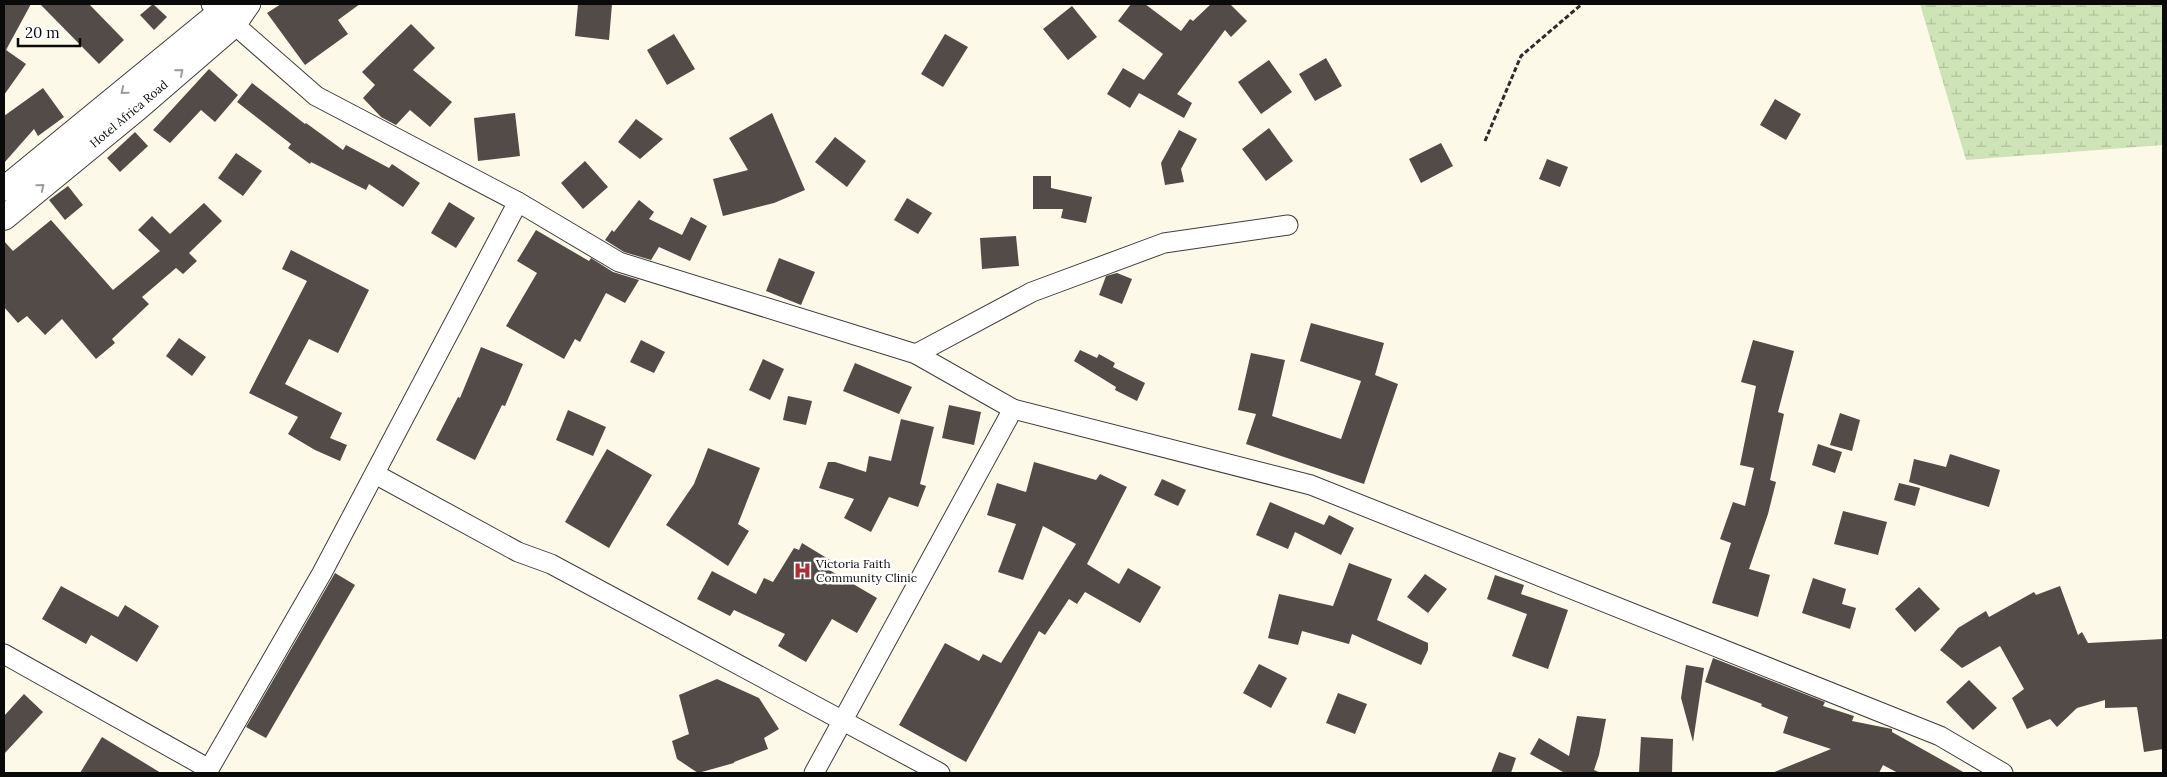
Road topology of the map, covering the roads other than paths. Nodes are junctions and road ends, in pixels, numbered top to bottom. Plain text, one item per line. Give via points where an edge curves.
1 (248, 4) edge
2 (221, 14) edge
3 (4, 189) edge
4 (518, 202) junction
5 (4, 218) edge
6 (1288, 225) dead end
7 (916, 354) junction
8 (1013, 410) junction
9 (375, 474) junction
10 (4, 654) edge
11 (844, 720) junction
12 (208, 771) edge
13 (814, 773) edge
14 (940, 773) edge
15 (2003, 773) edge

1 - 2 street, Hotel Africa Road
2 -> 3 street, Hotel Africa Road
2 - 4 street via 316,96
5 -> 2 street, Hotel Africa Road via 138,108
4 - 7 street via 619,262
4 - 9 street
6 - 7 street via 1164,243 1032,292
7 - 8 street
8 - 11 street
8 - 15 street via 1311,486 1940,736
9 - 11 street via 518,552 551,564
9 - 12 street
10 - 12 street
11 - 13 street
11 - 14 street

